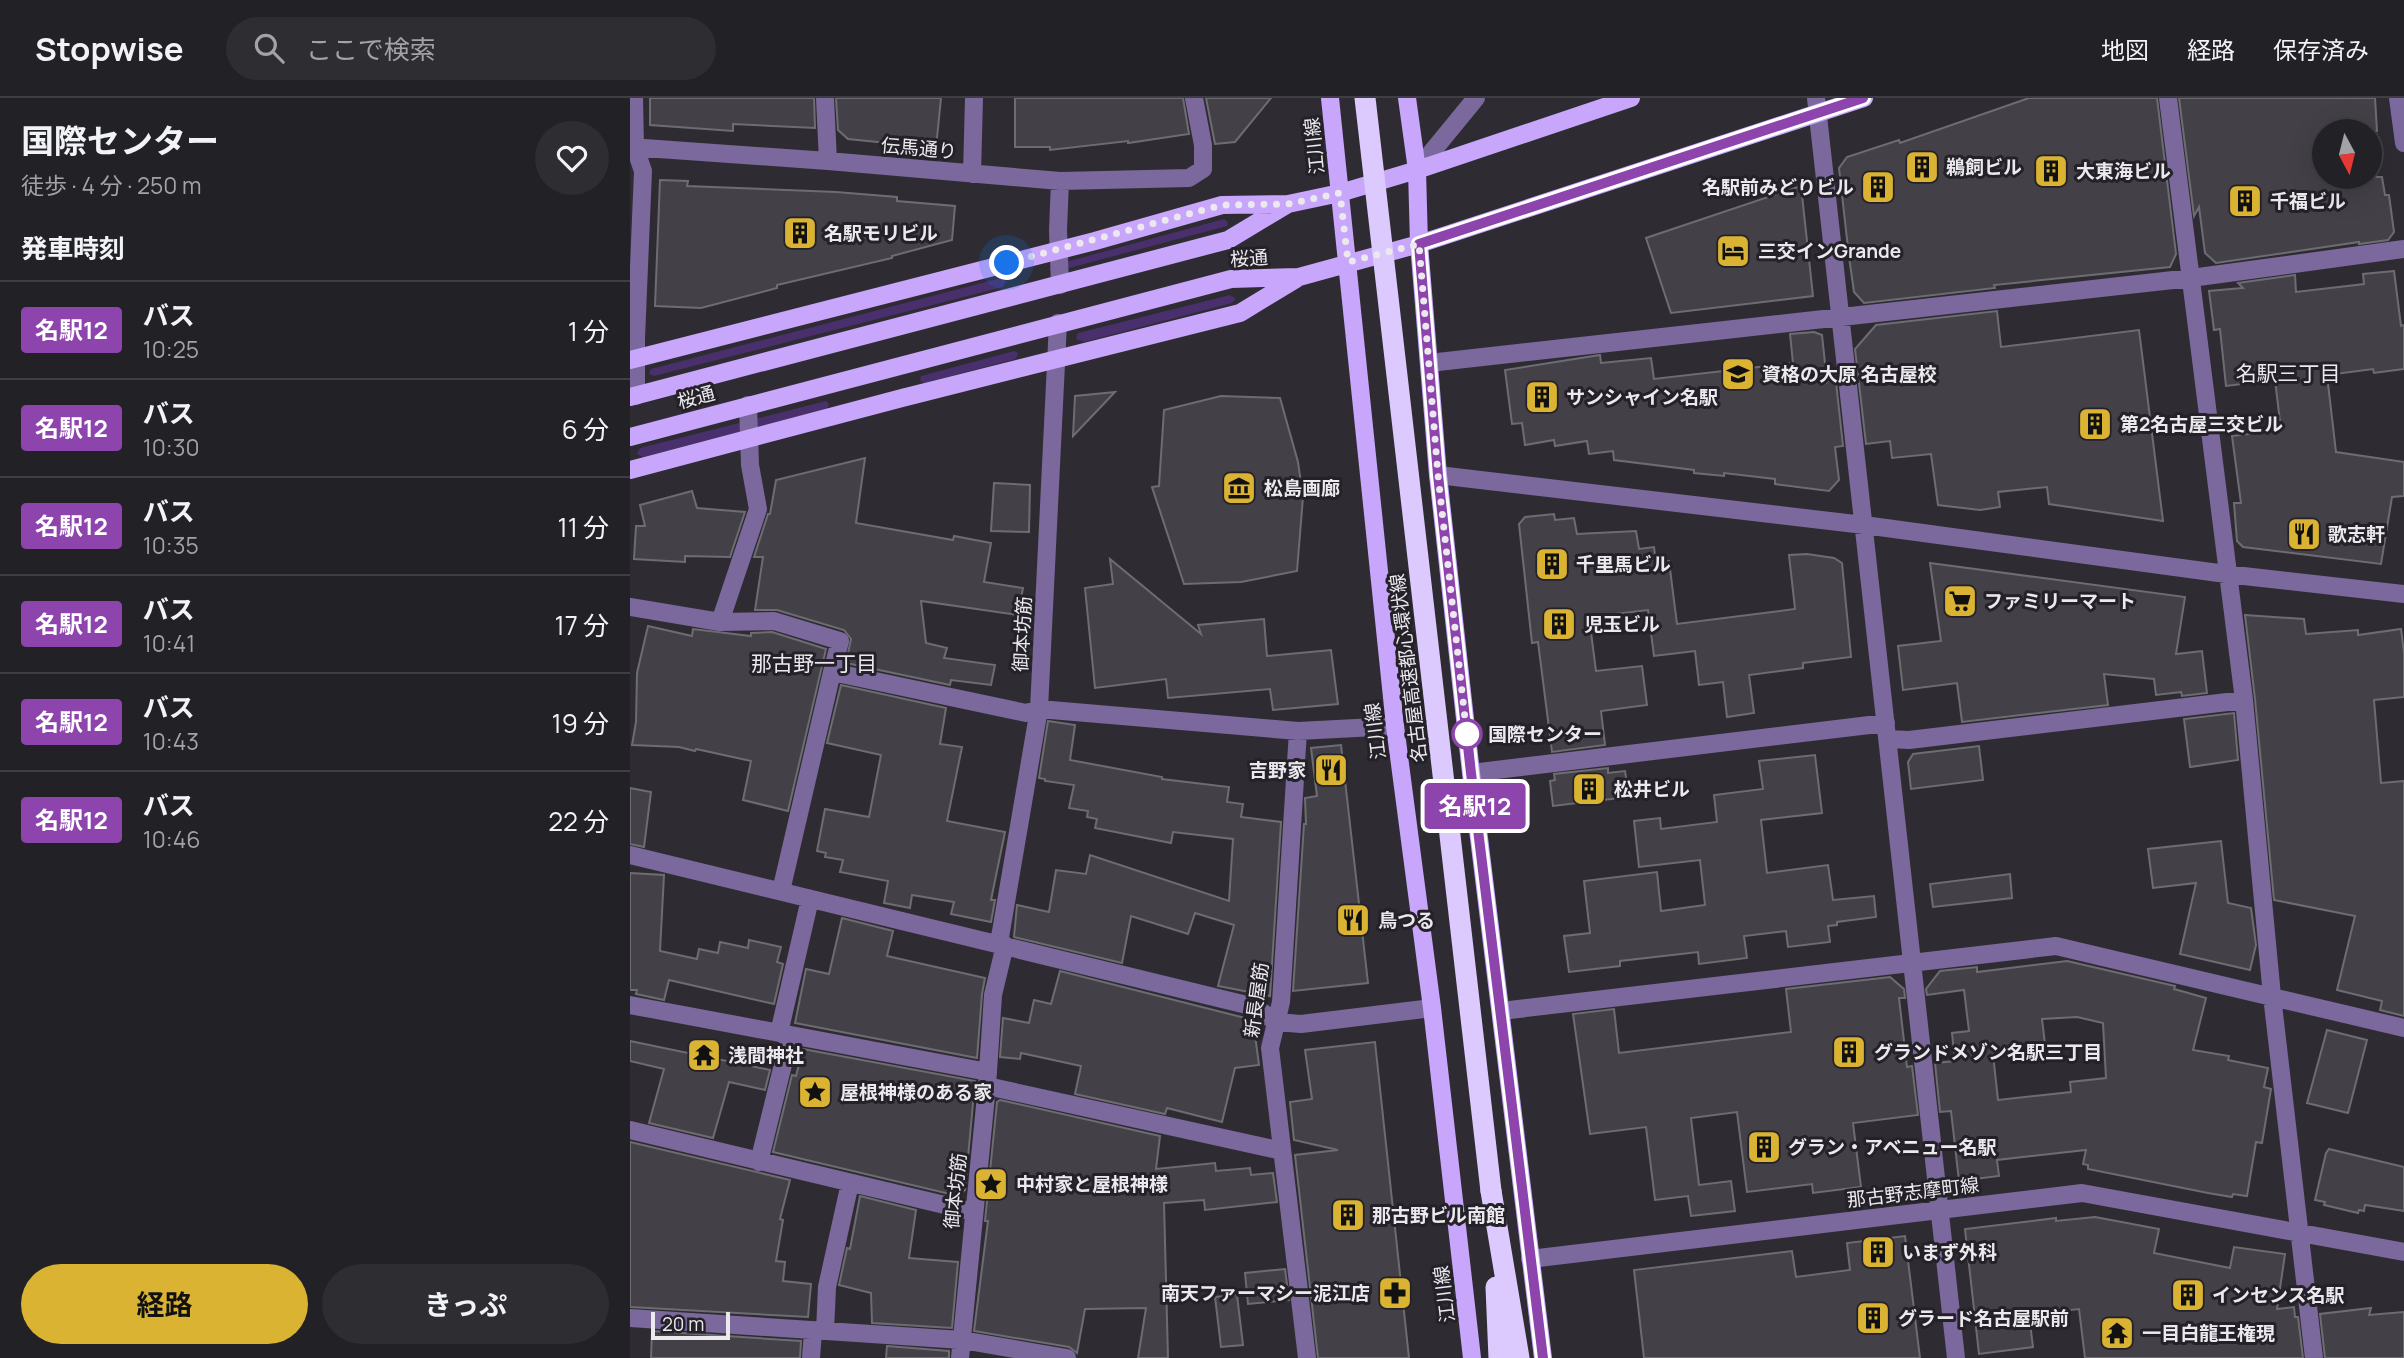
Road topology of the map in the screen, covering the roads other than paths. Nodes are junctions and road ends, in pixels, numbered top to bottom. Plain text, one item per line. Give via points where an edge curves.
1 (634, 98) edge
2 (825, 98) edge
3 (974, 98) edge
4 (1194, 98) edge
5 (1330, 98) edge
6 (1365, 98) edge
7 (1407, 98) edge
8 (1476, 98) edge
9 (1631, 98) edge
10 (1864, 98) edge
11 (2168, 98) edge
12 (2398, 98) edge
13 (1817, 106) edge
14 (2404, 143) edge
15 (632, 148) edge
16 (828, 161) junction
17 (1417, 170) junction
18 (972, 174) junction
19 (1060, 181) junction
20 (1340, 193) junction
21 (1288, 204) junction
22 (1419, 244) junction
23 (1059, 249) junction
24 (2404, 250) edge
25 (1348, 262) junction
26 (1299, 277) junction
27 (2191, 278) junction
28 (1060, 285) junction
29 (1839, 317) junction
30 (1058, 323) junction
31 (633, 359) edge
32 (1056, 359) junction
33 (1429, 363) junction
34 (633, 396) edge
35 (748, 405) junction
36 (630, 437) edge
37 (749, 438) junction
38 (630, 470) edge
39 (1438, 475) junction
40 (1864, 525) junction
41 (2226, 574) junction
42 (2404, 594) edge
43 (630, 607) edge
44 (720, 622) junction
45 (832, 672) junction
46 (2244, 700) junction
47 (1039, 709) junction
48 (1395, 726) junction
49 (1298, 731) junction
50 (1887, 731) junction
51 (1471, 773) junction
52 (630, 855) edge
53 (781, 891) junction
54 (810, 898) junction
55 (1002, 944) junction
56 (1913, 962) junction
57 (2272, 996) junction
58 (630, 1005) edge
59 (1432, 1008) junction
60 (1501, 1011) junction
61 (1276, 1022) junction
62 (2404, 1028) edge
63 (785, 1035) junction
64 (988, 1079) junction
65 (630, 1130) edge
66 (1282, 1151) junction
67 (759, 1162) junction
68 (850, 1183) junction
69 (1490, 1191) junction
70 (1939, 1209) junction
71 (974, 1212) junction
72 (2300, 1231) junction
73 (2404, 1252) edge
74 (1530, 1259) junction
75 (630, 1318) edge
76 (819, 1331) junction
77 (962, 1340) junction
78 (811, 1358) edge
79 (960, 1358) edge
80 (1067, 1358) edge
81 (1307, 1358) edge
82 (1472, 1358) edge
83 (1499, 1358) edge
84 (1519, 1358) edge
85 (1543, 1358) edge
86 (1956, 1358) edge
87 (2314, 1358) edge

1 - 15 street
2 - 16 street
3 - 18 street
4 - 19 street, 伝馬通り via 1203,169 1189,178
5 - 20 main road, 江川線
6 - 69 highway, 名古屋高速都心環状線, bridge
7 - 17 main road
8 - 17 street
9 - 17 main road, 桜通
10 - 13 main road, 桜通
11 - 27 street
12 - 14 street
13 - 22 main road, 桜通
13 - 29 street
15 - 16 street, 伝馬通り
15 - 31 street via 643,171
16 - 18 street, 伝馬通り
17 - 20 main road, 桜通
17 - 22 main road
18 - 19 street, 伝馬通り
19 - 23 street
20 - 21 main road, 桜通
20 - 25 main road, 江川線
21 - 23 main road via 1222,205
21 - 28 main road, 桜通 via 1228,240
22 - 25 main road, 桜通
22 - 33 main road
23 - 28 street
23 - 31 main road
24 - 27 street
25 - 26 main road, 桜通
25 - 48 main road, 江川線
26 - 30 main road, 桜通 via 1231,279
26 - 32 main road via 1240,313
27 - 29 street
27 - 41 street
28 - 34 main road, 桜通
29 - 33 street
29 - 40 street
30 - 32 street, 御本坊筋
30 - 35 main road, 桜通
31 - 34 street
32 - 37 main road
32 - 47 street, 御本坊筋
33 - 39 main road
35 - 36 main road, 桜通
35 - 37 street
37 - 38 main road
37 - 44 street via 758,509
39 - 40 street
39 - 51 main road
40 - 41 street
40 - 50 street
41 - 42 street
41 - 46 street
43 - 44 street
44 - 45 street via 774,621 840,641
45 - 47 street via 1026,713
45 - 53 street
46 - 50 street via 1909,740
46 - 57 street
47 - 49 street
47 - 55 street, 御本坊筋
48 - 49 street
48 - 59 main road, 江川線
49 - 61 street, 新長屋筋
50 - 51 street
50 - 56 street
51 - 60 main road
52 - 53 street
53 - 54 street
54 - 55 street
54 - 63 street
55 - 61 street via 1255,1007
55 - 64 street, 御本坊筋 via 993,995
56 - 57 street via 2056,946
56 - 60 street
56 - 70 street
57 - 62 street
57 - 72 street
58 - 63 street
59 - 61 street via 1301,1024
59 - 82 main road, 江川線
60 - 74 main road
61 - 66 street, 新長屋筋 via 1270,1048
63 - 64 street
63 - 67 street
64 - 66 street
64 - 71 street, 御本坊筋
65 - 67 street
66 - 81 street, 新長屋筋
67 - 68 street
68 - 71 street
68 - 76 street
69 - 83 highway, 名古屋高速都心環状線
69 - 84 highway
70 - 72 street, 那古野志摩町線 via 2082,1193
70 - 74 street, 那古野志摩町線
70 - 86 street
71 - 77 street, 御本坊筋
72 - 73 street, 那古野志摩町線
72 - 87 street
74 - 85 main road
75 - 76 street
76 - 77 street
76 - 78 street
77 - 79 street, 御本坊筋
77 - 80 street

